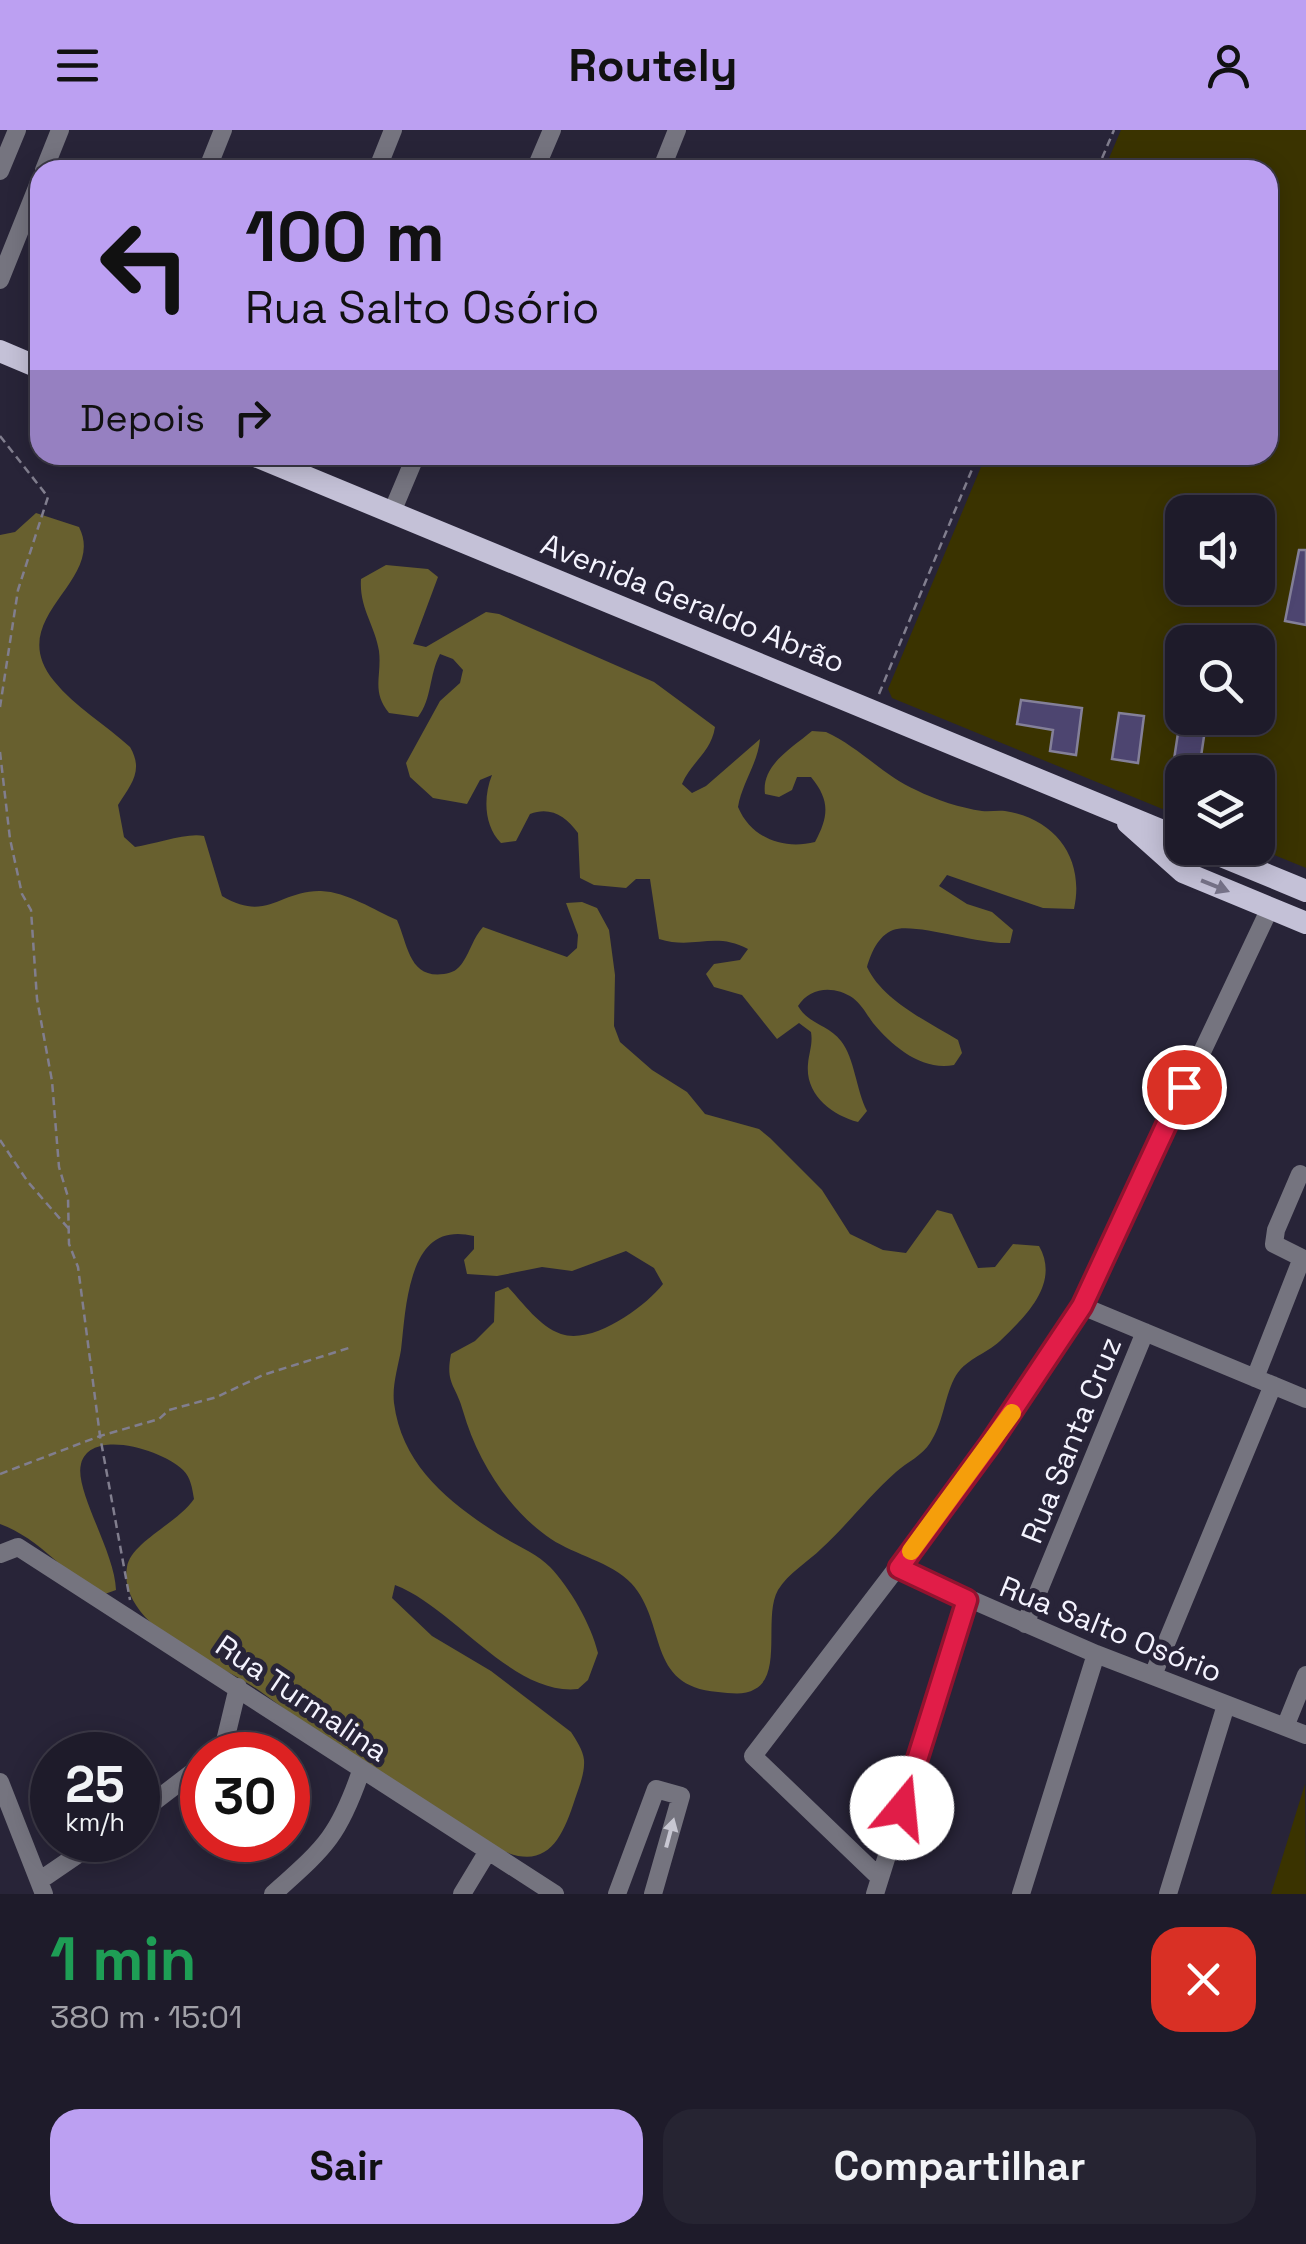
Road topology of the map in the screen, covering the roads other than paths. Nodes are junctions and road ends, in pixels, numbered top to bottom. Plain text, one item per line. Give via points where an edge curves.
1 (17, 130) edge
2 (60, 130) edge
3 (223, 130) edge
4 (393, 130) edge
5 (552, 130) edge
6 (677, 130) edge
7 (48, 160) edge
8 (211, 160) edge
9 (380, 160) edge
10 (539, 160) edge
11 (665, 160) edge
12 (0, 170) edge
13 (30, 200) edge
14 (5, 251) edge
15 (0, 280) edge
16 (0, 351) edge
17 (30, 364) edge
18 (277, 465) edge
19 (412, 465) edge
20 (392, 512) junction
21 (1109, 809) junction
22 (1165, 832) edge
23 (1243, 865) edge
24 (1306, 891) edge
25 (1270, 908) junction
26 (1306, 923) edge
27 (1300, 1174) dead end
28 (1304, 1252) edge
29 (1082, 1306) junction
30 (1145, 1332) junction
31 (1255, 1378) junction
32 (1273, 1386) junction
33 (1306, 1399) edge
34 (9, 1550) edge
35 (899, 1568) junction
36 (967, 1600) junction
37 (1025, 1624) junction
38 (1096, 1654) junction
39 (1306, 1674) edge
40 (1154, 1676) junction
41 (238, 1687) junction
42 (1226, 1705) junction
43 (1285, 1726) junction
44 (227, 1732) edge
45 (1306, 1735) edge
46 (360, 1771) junction
47 (0, 1782) edge
48 (180, 1782) edge
49 (160, 1797) edge
50 (488, 1852) junction
51 (73, 1862) edge
52 (878, 1886) edge
53 (42, 1888) edge
54 (274, 1894) edge
55 (462, 1894) edge
56 (556, 1894) edge
57 (617, 1894) edge
58 (653, 1894) edge
59 (1021, 1894) edge
60 (1168, 1894) edge

1 - 12 street
2 - 7 street
3 - 8 street
4 - 9 street
5 - 10 street
6 - 11 street
13 - 14 street
14 - 15 street
16 - 17 main road
18 - 20 main road, Avenida Geraldo Abrão
19 - 20 street
20 - 21 main road, Avenida Geraldo Abrão
21 - 22 main road, Avenida Geraldo Abrão
21 -> 25 main road, Avenida Geraldo Abrão via 1183,872
23 - 24 main road
25 - 26 main road, Avenida Geraldo Abrão
25 - 29 street
27 - 28 street via 1274,1244
28 - 31 street
29 - 30 street
29 - 35 street
30 - 31 street
30 - 37 street, Rua Santa Cruz
31 - 32 street
32 - 33 street
32 - 40 street
34 - 41 street, Rua Turmalina
35 - 36 street, Rua Salto Osório
35 - 52 street via 753,1756
36 - 37 street, Rua Salto Osório
36 - 52 street
37 - 38 street, Rua Salto Osório
38 - 40 street, Rua Salto Osório
38 - 59 street
39 - 43 street
40 - 42 street, Rua Salto Osório
41 - 44 street
41 - 46 street, Rua Turmalina
42 - 43 street, Rua Salto Osório
42 - 60 street
43 - 45 street, Rua Salto Osório
46 - 50 street, Rua Turmalina
46 - 54 street via 328,1845
47 - 53 street
48 - 49 street
50 - 55 street
50 - 56 street, Rua Turmalina
51 - 53 street
58 -> 57 street via 680,1796 656,1790

